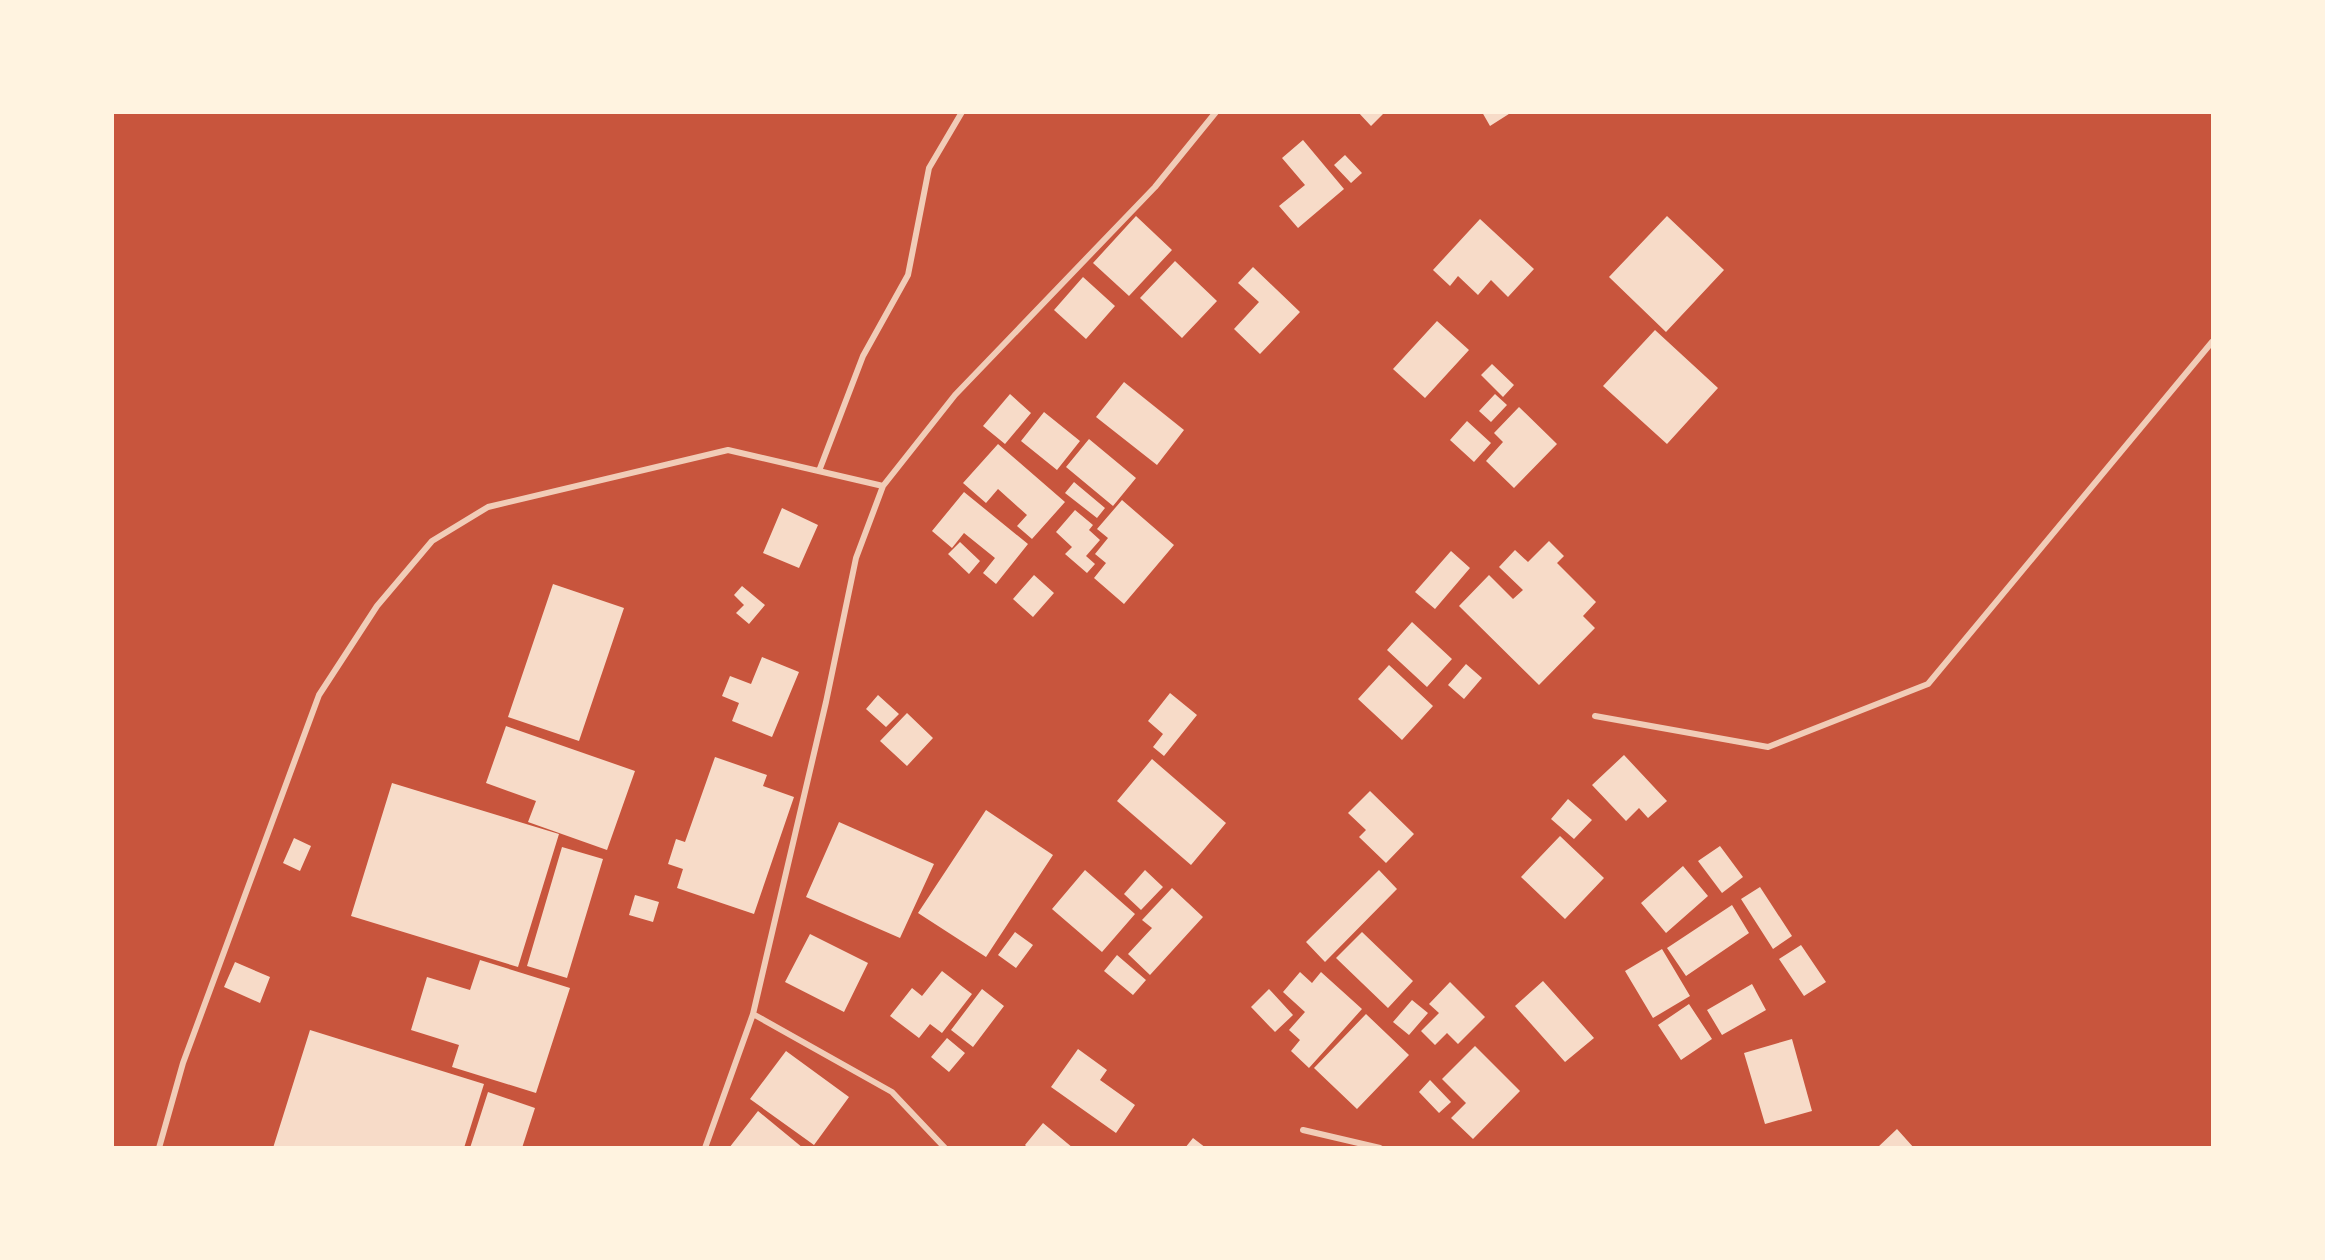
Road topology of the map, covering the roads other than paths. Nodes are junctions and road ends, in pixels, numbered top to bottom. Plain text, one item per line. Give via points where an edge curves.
1 (962, 112) edge
2 (1216, 112) edge
3 (2212, 342) edge
4 (819, 471) junction
5 (883, 486) junction
6 (1595, 716) dead end
7 (753, 1014) junction
8 (1303, 1130) dead end
9 (158, 1147) edge
10 (705, 1148) edge
11 (945, 1148) edge
12 (1380, 1148) edge

1 - 4 street via 929,168 908,275 863,356
2 - 5 street via 1155,187 955,395
3 - 6 street via 1928,684 1768,747
4 - 5 street
4 - 9 street via 728,450 488,507 432,542 377,606 319,695 183,1063
5 - 7 street via 856,558
7 - 10 street
7 - 11 street via 892,1092
8 - 12 street

